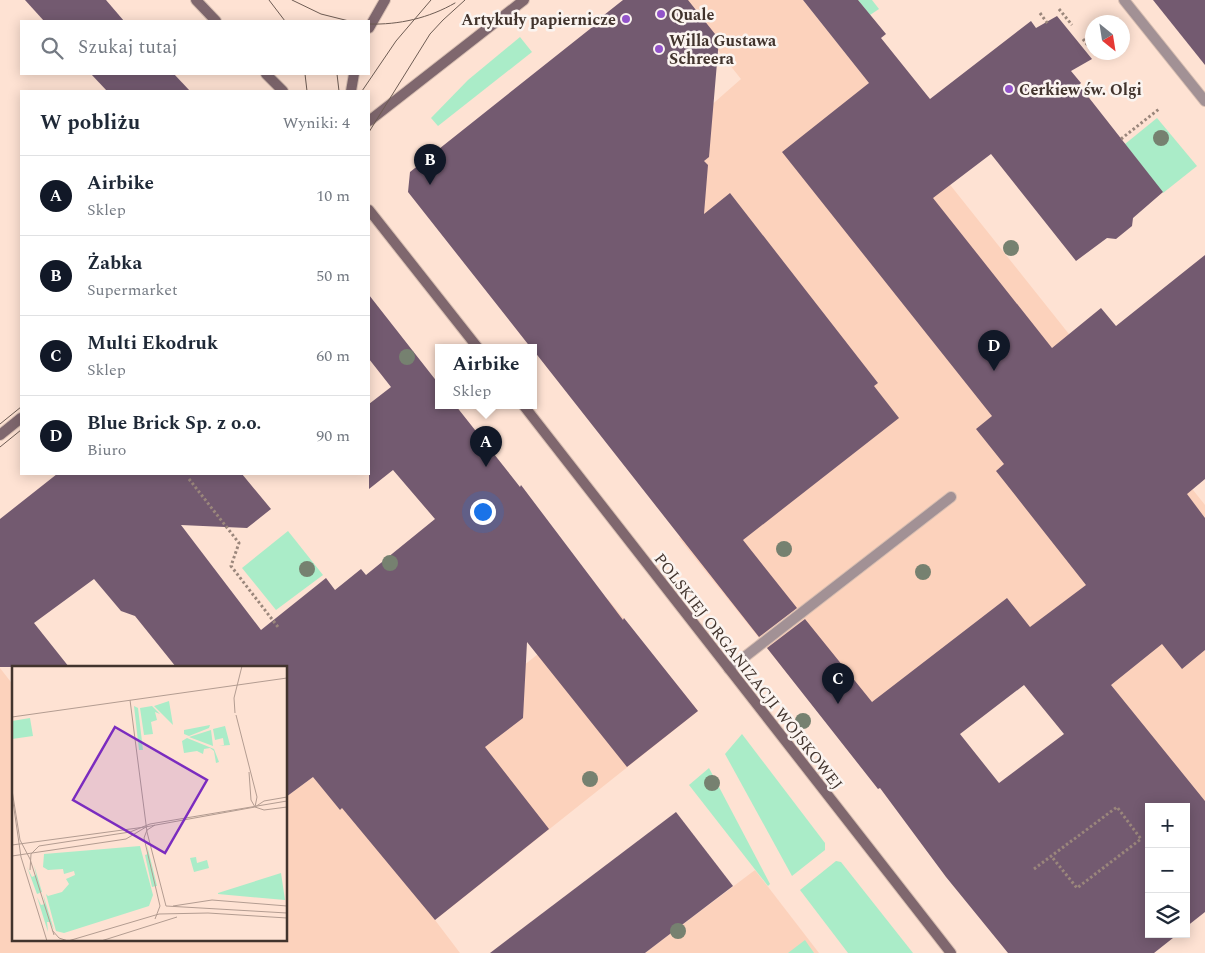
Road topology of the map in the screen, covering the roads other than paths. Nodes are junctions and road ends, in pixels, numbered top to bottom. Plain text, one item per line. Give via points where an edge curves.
1 (196, 0) edge
2 (385, 0) edge
3 (524, 0) edge
4 (1124, 0) edge
5 (215, 20) edge
6 (370, 26) edge
7 (267, 75) edge
8 (354, 75) edge
9 (282, 90) edge
10 (351, 90) edge
11 (1205, 101) edge
12 (370, 120) edge
13 (370, 211) edge
14 (475, 344) edge
15 (526, 409) edge
16 (20, 419) edge
17 (0, 435) edge
18 (951, 497) dead end
19 (729, 670) junction
20 (951, 953) edge

1 - 5 street
2 - 6 street
3 - 12 street
4 - 11 street
7 - 9 street
8 - 10 street
13 - 14 street
15 - 19 street, POLSKIEJ ORGANIZACJI WOJSKOWEJ
16 - 17 street
18 - 19 street
19 - 20 street, POLSKIEJ ORGANIZACJI WOJSKOWEJ

